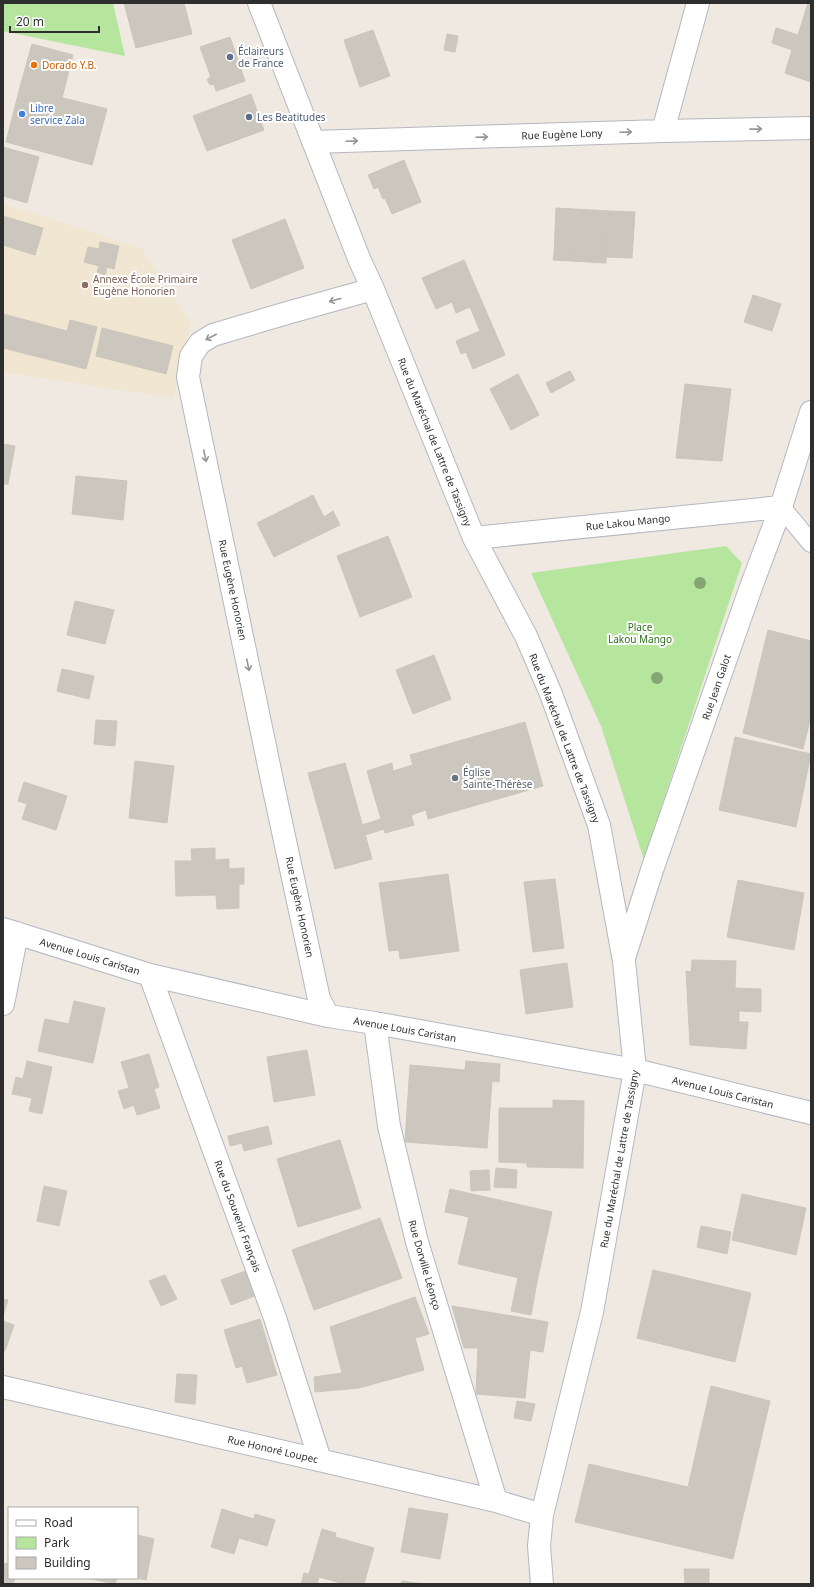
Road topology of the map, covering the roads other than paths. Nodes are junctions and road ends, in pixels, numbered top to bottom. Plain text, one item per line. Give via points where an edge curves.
1 (260, 3) edge
2 (698, 3) edge
3 (811, 128) edge
4 (663, 131) junction
5 (313, 142) junction
6 (373, 289) junction
7 (811, 412) edge
8 (781, 507) junction
9 (474, 538) junction
10 (811, 543) edge
11 (10, 931) edge
12 (624, 961) junction
13 (150, 975) junction
14 (3, 1004) edge
15 (328, 1016) junction
16 (376, 1023) junction
17 (635, 1070) junction
18 (811, 1113) edge
19 (3, 1387) edge
20 (320, 1460) junction
21 (496, 1501) junction
22 (542, 1515) junction
23 (542, 1584) edge

1 - 5 street, Rue du Maréchal de Lattre de Tassigny
2 - 4 street
4 -> 3 street, Rue Eugène Lony
5 -> 4 street, Rue Eugène Lony
5 - 6 street, Rue du Maréchal de Lattre de Tassigny
6 - 9 street, Rue du Maréchal de Lattre de Tassigny
6 -> 15 street, Rue Eugène Honorien via 213,335 200,343 192,356 188,377 319,999
7 - 8 street, Rue Jean Galot
8 - 9 street, Rue Lakou Mango
8 - 10 lane
8 - 12 street, Rue Jean Galot via 653,867
9 - 12 street, Rue du Maréchal de Lattre de Tassigny via 526,636 551,694 599,825
11 - 13 street, Avenue Louis Caristan
11 - 14 street
12 - 17 street, Rue du Maréchal de Lattre de Tassigny
13 - 15 street, Avenue Louis Caristan
13 - 20 street, Rue du Souvenir Français via 275,1318
15 - 16 street, Avenue Louis Caristan
16 - 17 street, Avenue Louis Caristan
16 - 21 street, Rue Dorville Léonço via 389,1126 417,1242
17 - 18 street, Avenue Louis Caristan
17 - 22 street, Rue du Maréchal de Lattre de Tassigny via 592,1312
19 - 20 street, Rue Honoré Loupec
20 - 21 street, Rue Honoré Loupec
21 - 22 street, Rue Honoré Loupec
22 - 23 street, Rue du Maréchal de Lattre de Tassigny via 539,1546

